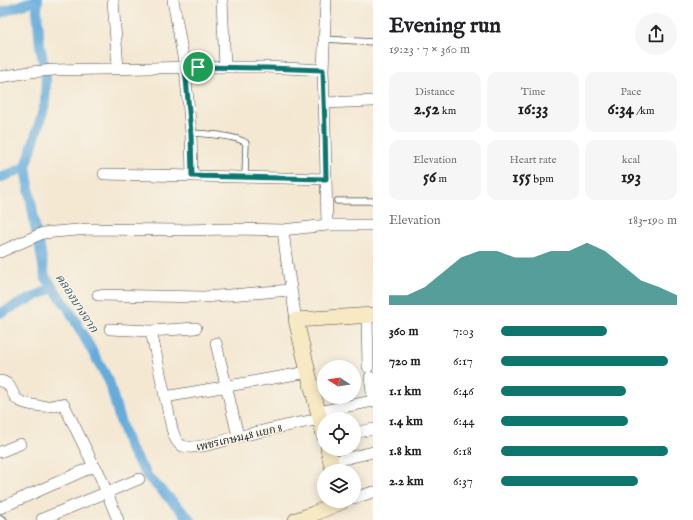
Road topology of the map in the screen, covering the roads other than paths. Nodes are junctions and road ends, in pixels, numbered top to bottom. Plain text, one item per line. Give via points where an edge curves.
1 (113, 0) edge
2 (173, 0) edge
3 (222, 0) edge
4 (326, 0) edge
5 (324, 39) junction
6 (373, 42) edge
7 (225, 67) junction
8 (185, 68) junction
9 (118, 69) junction
10 (323, 70) junction
11 (0, 77) edge
12 (373, 101) edge
13 (324, 103) junction
14 (191, 133) junction
15 (104, 174) dead end
16 (192, 176) junction
17 (245, 177) junction
18 (326, 179) junction
19 (337, 201) dead end
20 (373, 201) edge
21 (373, 225) edge
22 (327, 226) junction
23 (283, 230) junction
24 (0, 252) edge
25 (291, 290) junction
26 (98, 294) dead end
27 (370, 316) edge
28 (296, 320) junction
29 (196, 328) dead end
30 (110, 329) dead end
31 (151, 331) junction
32 (216, 343) dead end
33 (308, 372) junction
34 (0, 381) edge
35 (227, 386) junction
36 (165, 397) junction
37 (373, 400) edge
38 (318, 412) edge
39 (330, 412) edge
40 (317, 416) edge
41 (373, 429) edge
42 (361, 432) edge
43 (238, 436) junction
44 (20, 444) dead end
45 (0, 452) edge
46 (373, 452) edge
47 (331, 461) edge
48 (94, 466) junction
49 (139, 479) dead end
50 (107, 492) junction
51 (373, 492) edge
52 (361, 495) edge
53 (0, 508) edge
54 (331, 508) edge
55 (315, 517) edge
56 (0, 518) edge
57 (42, 519) dead end
58 (4, 520) edge
59 (118, 520) edge
60 (296, 520) edge

1 - 9 street
2 - 8 street
3 - 7 street
4 - 5 street
5 - 6 lane
5 - 10 street
7 - 8 street
7 - 10 street
8 - 9 street
8 - 14 street
9 - 11 street via 54,70
10 - 13 street
12 - 13 street
13 - 18 street
14 - 16 street
14 - 17 lane via 241,140 246,144
15 - 16 street
16 - 17 street
17 - 18 street
18 - 22 street
19 - 20 lane
21 - 22 street
22 - 23 street
23 - 24 street via 89,229 43,233
23 - 25 street
25 - 26 street via 204,297
25 - 28 street
27 - 28 street
27 - 37 street via 369,372
28 - 33 street
29 - 31 street
30 - 31 street
31 - 36 street, เพชรเกษม48 แยก 8
32 - 35 street
33 - 35 street
33 - 38 street
34 - 48 street via 8,384 16,398 23,402 49,406 63,404
35 - 36 street
35 - 43 street
36 - 43 street, เพชรเกษม48 แยก 8 via 172,428 181,446 191,448
37 - 39 street, เพชรเกษม48 แยก 8
40 - 43 street, เพชรเกษม48 แยก 8
41 - 42 street
44 - 45 street
46 - 47 street
48 - 50 street
48 - 53 street
49 - 50 street
50 - 57 street
50 - 59 street
51 - 52 street
54 - 55 street
55 - 60 street
56 - 58 lane

